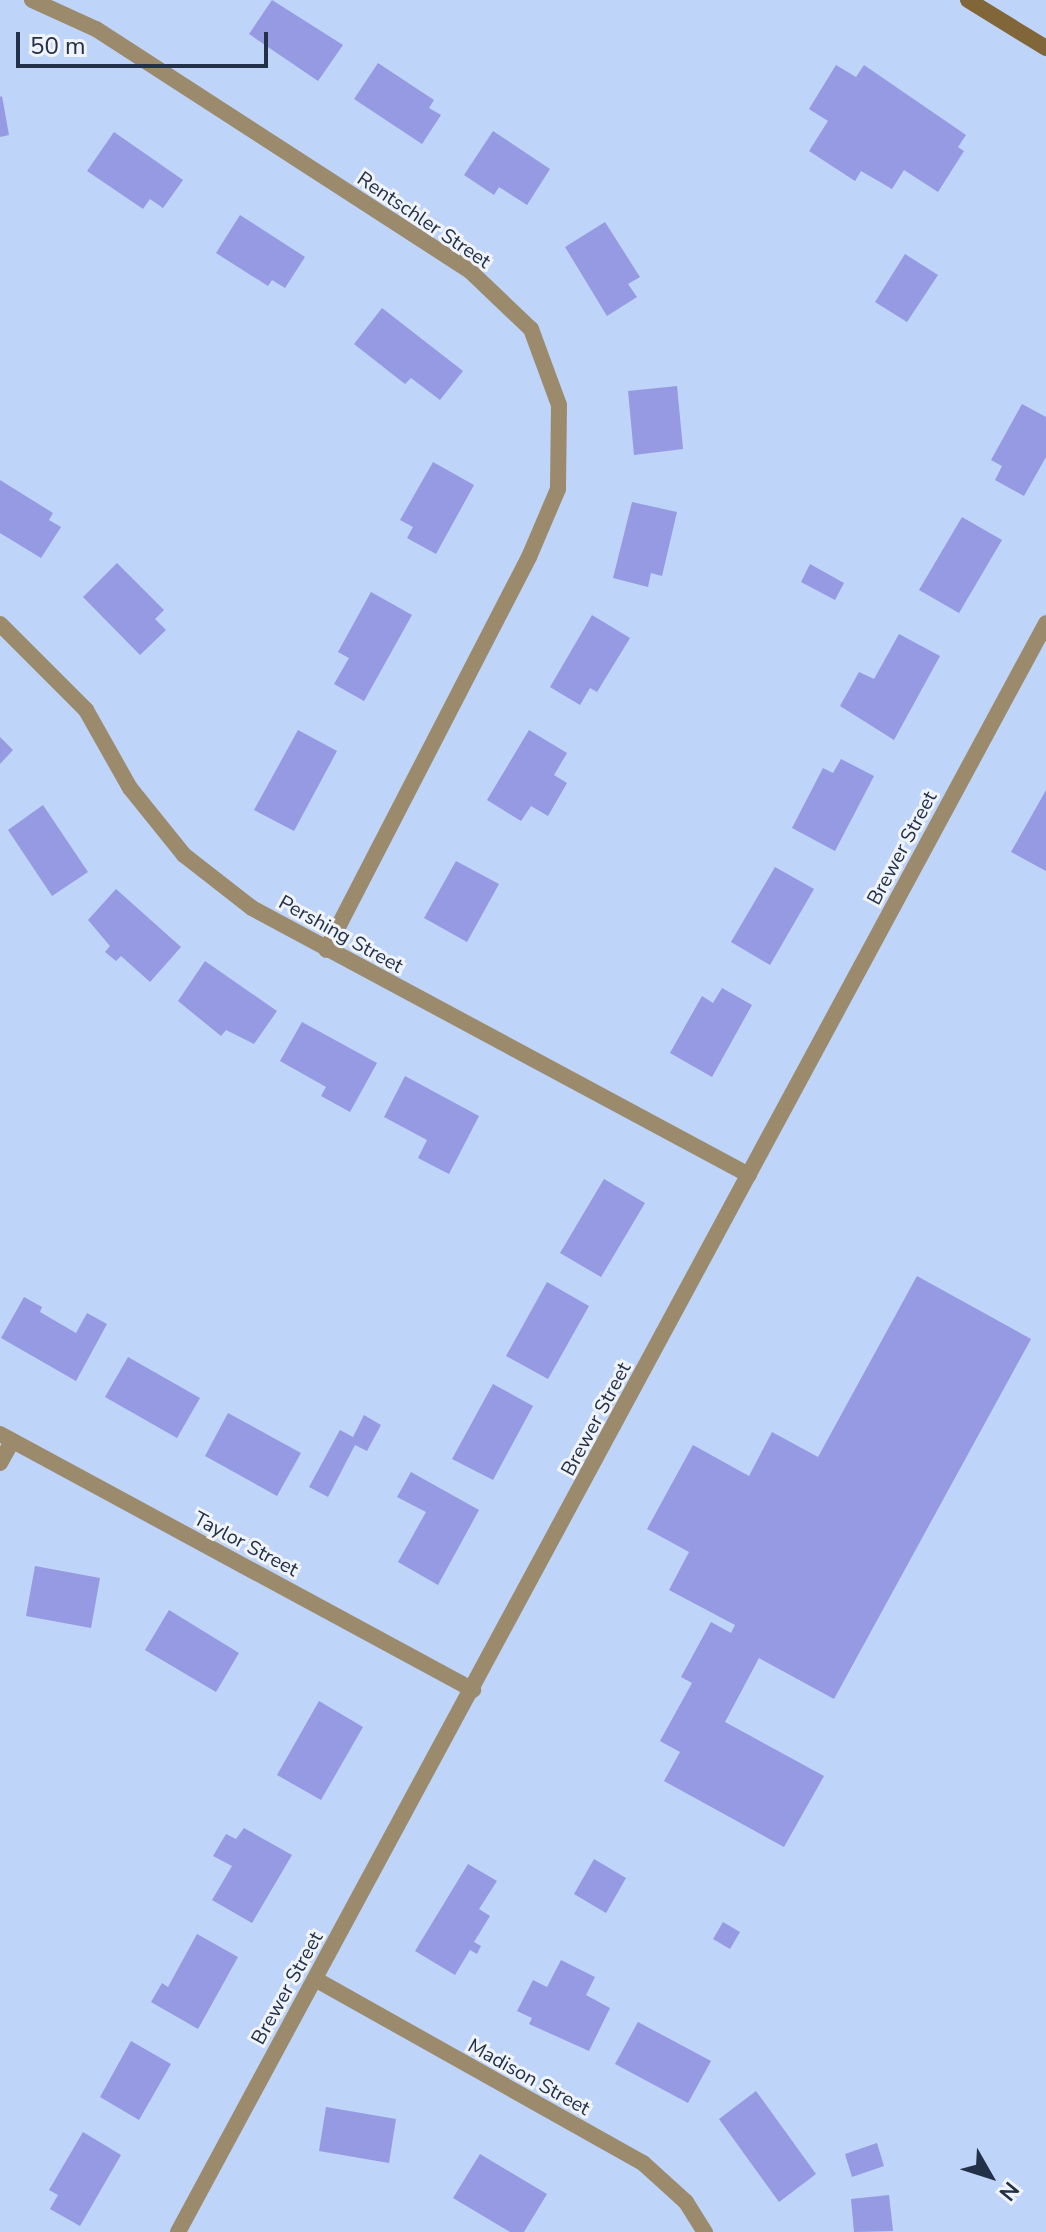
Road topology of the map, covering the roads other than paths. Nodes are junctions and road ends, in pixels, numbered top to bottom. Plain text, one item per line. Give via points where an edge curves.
1 (32, 0) edge
2 (968, 0) edge
3 (1046, 48) edge
4 (1046, 623) edge
5 (0, 624) edge
6 (326, 950) junction
7 (749, 1175) junction
8 (6, 1438) edge
9 (0, 1463) edge
10 (473, 1690) junction
11 (315, 1979) junction
12 (178, 2232) edge
13 (705, 2232) edge

1 - 6 street, Rentschler Street via 96,29 470,271 531,329 559,405 558,489 529,557
2 - 3 main road
4 - 7 street, Brewer Street
5 - 6 street, Pershing Street via 36,654 86,710 130,788 184,855 252,908
6 - 7 street, Pershing Street
7 - 10 street, Brewer Street
8 - 9 street
8 - 10 street, Taylor Street
10 - 11 street, Brewer Street
11 - 12 street, Brewer Street
11 - 13 street, Madison Street via 643,2163 686,2202

